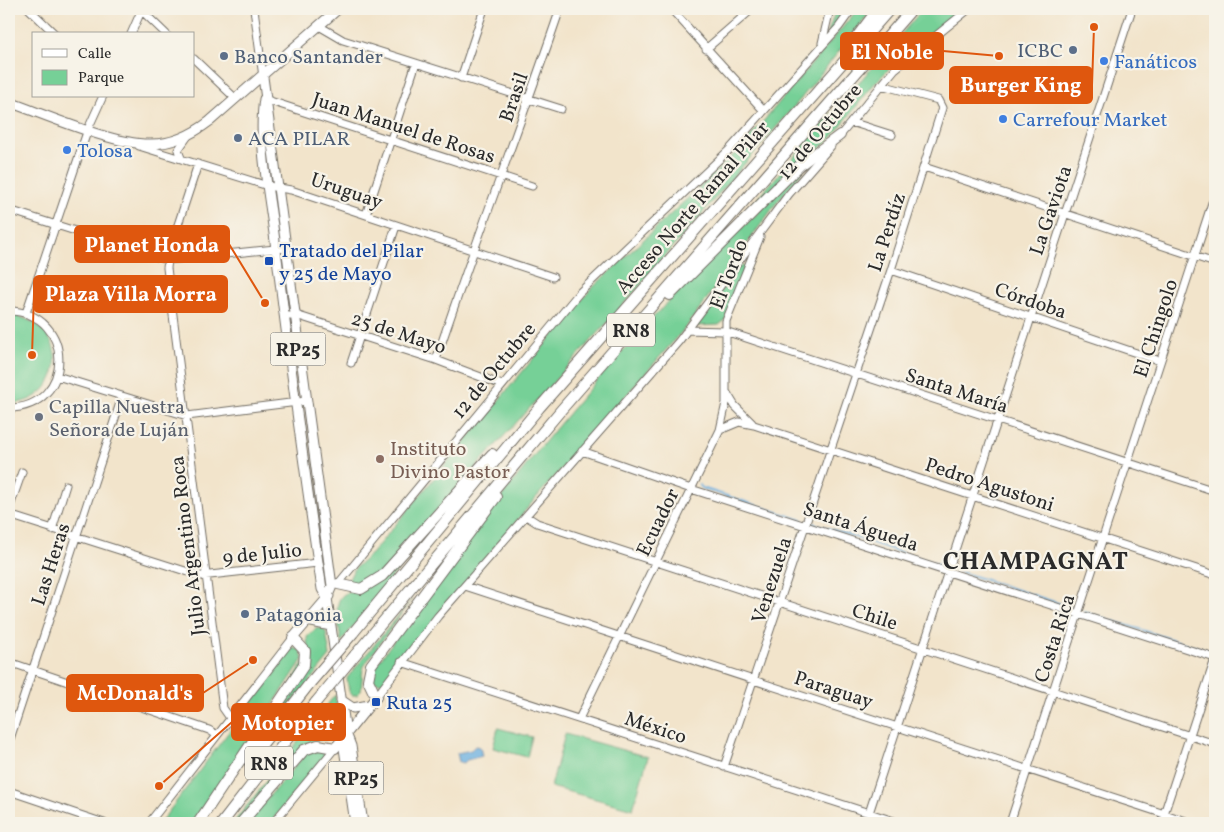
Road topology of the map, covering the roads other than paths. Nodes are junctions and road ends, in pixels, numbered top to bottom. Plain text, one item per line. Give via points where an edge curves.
1 (29, 9) edge
2 (141, 9) edge
3 (254, 9) edge
4 (338, 9) edge
5 (484, 9) edge
6 (560, 9) edge
7 (671, 9) edge
8 (752, 9) edge
9 (830, 9) edge
10 (852, 9) edge
11 (878, 9) edge
12 (890, 9) edge
13 (912, 9) edge
14 (969, 9) edge
15 (1132, 9) edge
16 (319, 26) junction
17 (53, 32) edge
18 (132, 32) edge
19 (164, 32) edge
20 (822, 43) junction
21 (706, 49) junction
22 (195, 61) edge
23 (416, 63) junction
24 (262, 77) junction
25 (461, 78) junction
26 (881, 85) junction
27 (815, 94) junction
28 (102, 98) edge
29 (236, 99) junction
30 (264, 99) junction
31 (529, 99) junction
32 (9, 102) edge
33 (561, 109) dead end
34 (764, 111) junction
35 (851, 122) junction
36 (88, 129) junction
37 (188, 135) junction
38 (840, 135) junction
39 (892, 135) dead end
40 (390, 141) junction
41 (129, 143) junction
42 (181, 158) junction
43 (198, 164) junction
44 (924, 167) junction
45 (502, 176) junction
46 (272, 186) junction
47 (532, 186) dead end
48 (1212, 204) dead end
49 (9, 210) edge
50 (1065, 214) junction
51 (366, 215) junction
52 (54, 225) junction
53 (396, 226) junction
54 (762, 229) junction
55 (281, 248) junction
56 (472, 250) junction
57 (1195, 257) junction
58 (167, 260) junction
59 (739, 260) junction
60 (1215, 263) edge
61 (749, 267) junction
62 (891, 270) junction
63 (553, 277) dead end
64 (9, 311) edge
65 (26, 313) junction
66 (289, 316) junction
67 (1031, 317) junction
68 (637, 324) junction
69 (687, 330) junction
70 (726, 330) junction
71 (360, 336) junction
72 (436, 360) junction
73 (1160, 361) junction
74 (351, 363) dead end
75 (856, 374) junction
76 (57, 376) junction
77 (502, 385) junction
78 (726, 390) junction
79 (122, 397) junction
80 (306, 401) junction
81 (296, 402) junction
82 (9, 408) edge
83 (538, 408) junction
84 (561, 410) junction
85 (739, 411) junction
86 (724, 414) junction
87 (187, 416) junction
88 (998, 421) junction
89 (734, 424) junction
90 (754, 425) junction
91 (720, 430) junction
92 (830, 450) junction
93 (582, 451) junction
94 (1128, 463) junction
95 (22, 472) dead end
96 (66, 485) dead end
97 (690, 489) junction
98 (1215, 491) edge
99 (974, 496) junction
100 (9, 510) edge
101 (9, 515) edge
102 (526, 516) junction
103 (806, 526) junction
104 (52, 530) junction
105 (76, 538) junction
106 (1104, 538) junction
107 (656, 561) junction
108 (318, 564) junction
109 (948, 572) junction
110 (1215, 575) edge
111 (206, 576) junction
112 (338, 584) junction
113 (465, 586) junction
114 (327, 598) junction
115 (781, 602) junction
116 (1078, 614) junction
117 (307, 621) junction
118 (331, 626) junction
119 (618, 635) junction
120 (293, 638) junction
121 (923, 648) junction
122 (1215, 659) edge
123 (9, 662) edge
124 (401, 662) junction
125 (32, 670) junction
126 (755, 681) junction
127 (1053, 691) junction
128 (341, 700) junction
129 (372, 701) junction
130 (230, 718) junction
131 (579, 719) junction
132 (898, 727) junction
133 (346, 733) junction
134 (217, 735) junction
135 (1191, 736) junction
136 (9, 742) edge
137 (1215, 744) edge
138 (335, 748) junction
139 (724, 766) junction
140 (1028, 770) junction
141 (9, 791) edge
142 (869, 813) junction
143 (1164, 814) junction
144 (889, 821) edge
145 (104, 823) edge
146 (149, 823) edge
147 (198, 823) edge
148 (222, 823) edge
149 (241, 823) edge
150 (273, 823) edge
151 (355, 823) edge
152 (363, 823) edge
153 (900, 823) edge
154 (1010, 823) edge
155 (1161, 823) edge
156 (1192, 823) edge

1 - 17 street
2 - 18 street
2 - 19 street
3 - 24 street, RP25
4 - 16 main road, Uruguay
5 - 25 street
6 - 31 street, Brasil
7 - 21 street
8 - 21 street
9 - 20 street
10 - 20 street, 12 de Octubre
11 - 27 highway
12 - 27 highway, Acceso Norte Ramal Pilar / RN8
13 - 68 highway, Acceso Norte Ramal Pilar / RN8
14 - 26 street, 12 de Octubre via 895,69
15 - 50 street, La Gaviota
16 - 23 street via 343,40
16 - 24 main road, Uruguay
20 - 34 street, 12 de Octubre
21 - 34 street
22 - 29 street
23 - 25 street
23 - 40 street
24 - 29 main road, Uruguay
24 - 30 main road, RP25
25 - 31 street
26 - 35 street, 12 de Octubre
26 - 44 street, La Perdíz via 938,100 942,108
27 - 83 highway, Acceso Norte Ramal Pilar / RN8
28 - 36 street
29 - 37 main road, Uruguay
30 - 40 street, Juan Manuel de Rosas
30 - 46 main road, RP25 via 270,116
31 - 33 street
31 - 45 street, Brasil
32 - 36 main road, Uruguay
34 - 77 street, 12 de Octubre via 729,150 590,281
35 - 38 street, 12 de Octubre
35 - 39 street
36 - 41 main road, Uruguay
36 - 52 street
37 - 41 main road, Uruguay via 162,143
37 - 42 street via 178,150
38 - 54 street, 12 de Octubre
38 - 68 highway via 800,165 690,276
40 - 45 street, Juan Manuel de Rosas
40 - 51 street
41 - 42 street, Uruguay
42 - 43 street, Uruguay
43 - 46 street, Uruguay
43 - 58 street, Julio Argentino Roca
44 - 50 street
44 - 62 street, La Perdíz
45 - 47 street, Juan Manuel de Rosas
45 - 56 street, Brasil
46 - 51 street, Uruguay
46 - 55 main road, RP25
48 - 57 street, El Chingolo
49 - 52 street
50 - 57 street
50 - 67 street, La Gaviota
51 - 53 street, Uruguay
52 - 58 street
52 - 65 street
53 - 56 street, Uruguay
53 - 71 street
54 - 59 street, 12 de Octubre
54 - 61 street, El Tordo
55 - 58 street
55 - 66 main road, RP25
56 - 63 street, Uruguay
56 - 72 street, Brasil
57 - 60 street
57 - 73 street, El Chingolo
58 - 87 street, Julio Argentino Roca
59 - 61 street
59 - 69 street, 12 de Octubre
61 - 70 street, El Tordo via 726,321
62 - 67 street, Córdoba
62 - 75 street, La Perdíz
64 - 65 street
65 - 76 street via 42,321 52,332 60,361
66 - 71 street, 25 de Mayo
66 - 80 main road, RP25
66 - 81 main road, RP25
67 - 73 street, Córdoba
67 - 88 street, La Gaviota
68 - 84 highway, Acceso Norte Ramal Pilar / RN8
69 - 70 street, Santa María
69 - 93 street, 12 de Octubre
70 - 75 street, Santa María
70 - 78 street, Ecuador
71 - 72 street, 25 de Mayo
71 - 74 street
72 - 77 street, 25 de Mayo
73 - 94 street, El Chingolo
75 - 88 street, Santa María
75 - 92 street, Venezuela
76 - 79 street
76 - 82 street via 42,397 30,404
77 - 112 street, 12 de Octubre
78 - 85 street, Pedro Agustoni
78 - 86 street, Ecuador
79 - 87 street
79 - 105 street, Las Heras
80 - 81 street
80 - 114 main road, RP25 via 332,586
81 - 87 street
81 - 108 main road, RP25
83 - 112 highway via 496,449 382,576 361,589
83 - 147 highway, Acceso Norte Ramal Pilar / RN8, bridge
84 - 129 highway via 371,665 368,680
84 - 148 highway, Acceso Norte Ramal Pilar / RN8, bridge via 316,702
85 - 86 street via 730,409
85 - 89 street
85 - 90 street, Pedro Agustoni
86 - 89 street
86 - 91 street, Ecuador
87 - 111 street, Julio Argentino Roca
88 - 94 street, Santa María
88 - 99 street, La Gaviota
89 - 90 street, Pedro Agustoni
89 - 91 street
90 - 92 street, Pedro Agustoni
91 - 97 street, Ecuador
92 - 99 street, Pedro Agustoni
92 - 103 street, Venezuela
93 - 97 street, Santa Águeda
93 - 102 street, 12 de Octubre
94 - 98 street, Santa María
94 - 106 street, Costa Rica
95 - 100 street
96 - 104 street
97 - 103 street, Santa Águeda
97 - 107 street, Ecuador
99 - 106 street, Pedro Agustoni
99 - 109 street, La Gaviota
101 - 104 street, 9 de Julio
102 - 107 street, Chile
102 - 113 street, 12 de Octubre
103 - 109 street, Santa Águeda
103 - 115 street, Venezuela
104 - 105 street, 9 de Julio
105 - 111 street, 9 de Julio
105 - 125 street, Las Heras
106 - 110 street, Pedro Agustoni
106 - 116 street, Costa Rica
107 - 115 street, Chile
107 - 119 street, Ecuador
108 - 111 street, 9 de Julio
108 - 114 main road, RP25 via 322,589
109 - 116 street, Santa Águeda
109 - 121 street, La Gaviota
111 - 130 street, Julio Argentino Roca via 223,708
112 - 114 main road, 12 de Octubre
113 - 119 street, Paraguay
113 - 124 street, 12 de Octubre
114 - 117 main road, 12 de Octubre
114 - 118 main road, RP25
115 - 121 street, Chile
115 - 126 street, Venezuela
116 - 122 street, Santa Águeda
116 - 127 street, Costa Rica
117 - 118 main road
117 - 120 main road, 12 de Octubre
118 - 128 main road, RP25
119 - 126 street, Paraguay
119 - 131 street, Ecuador
120 - 130 street, 12 de Octubre
120 - 147 highway via 305,651 304,665
121 - 127 street, Chile
121 - 132 street, La Gaviota
122 - 135 street
123 - 125 street
124 - 129 street, 12 de Octubre
124 - 131 street, México
125 - 134 street
125 - 136 street, Las Heras
126 - 132 street, Paraguay
126 - 139 street, Venezuela
127 - 135 street, Chile
127 - 140 street, Costa Rica
128 - 129 main road via 353,708
128 - 133 main road, RP25
129 - 133 main road, 12 de Octubre
130 - 134 street, 12 de Octubre
131 - 139 street, México
132 - 140 street, Paraguay
132 - 142 street, La Gaviota
133 - 138 main road, 12 de Octubre
133 - 151 main road, RP25 via 344,748
133 - 152 main road, RP25 via 351,746
134 - 146 street, 12 de Octubre
135 - 137 street, Chile
135 - 143 street
138 - 149 highway via 318,744 304,750
138 - 150 street, 12 de Octubre
139 - 142 street, México
140 - 143 street, Paraguay
140 - 154 street, Costa Rica
141 - 145 street
142 - 144 street, México
143 - 155 street
143 - 156 street, Paraguay
144 - 153 street, México

